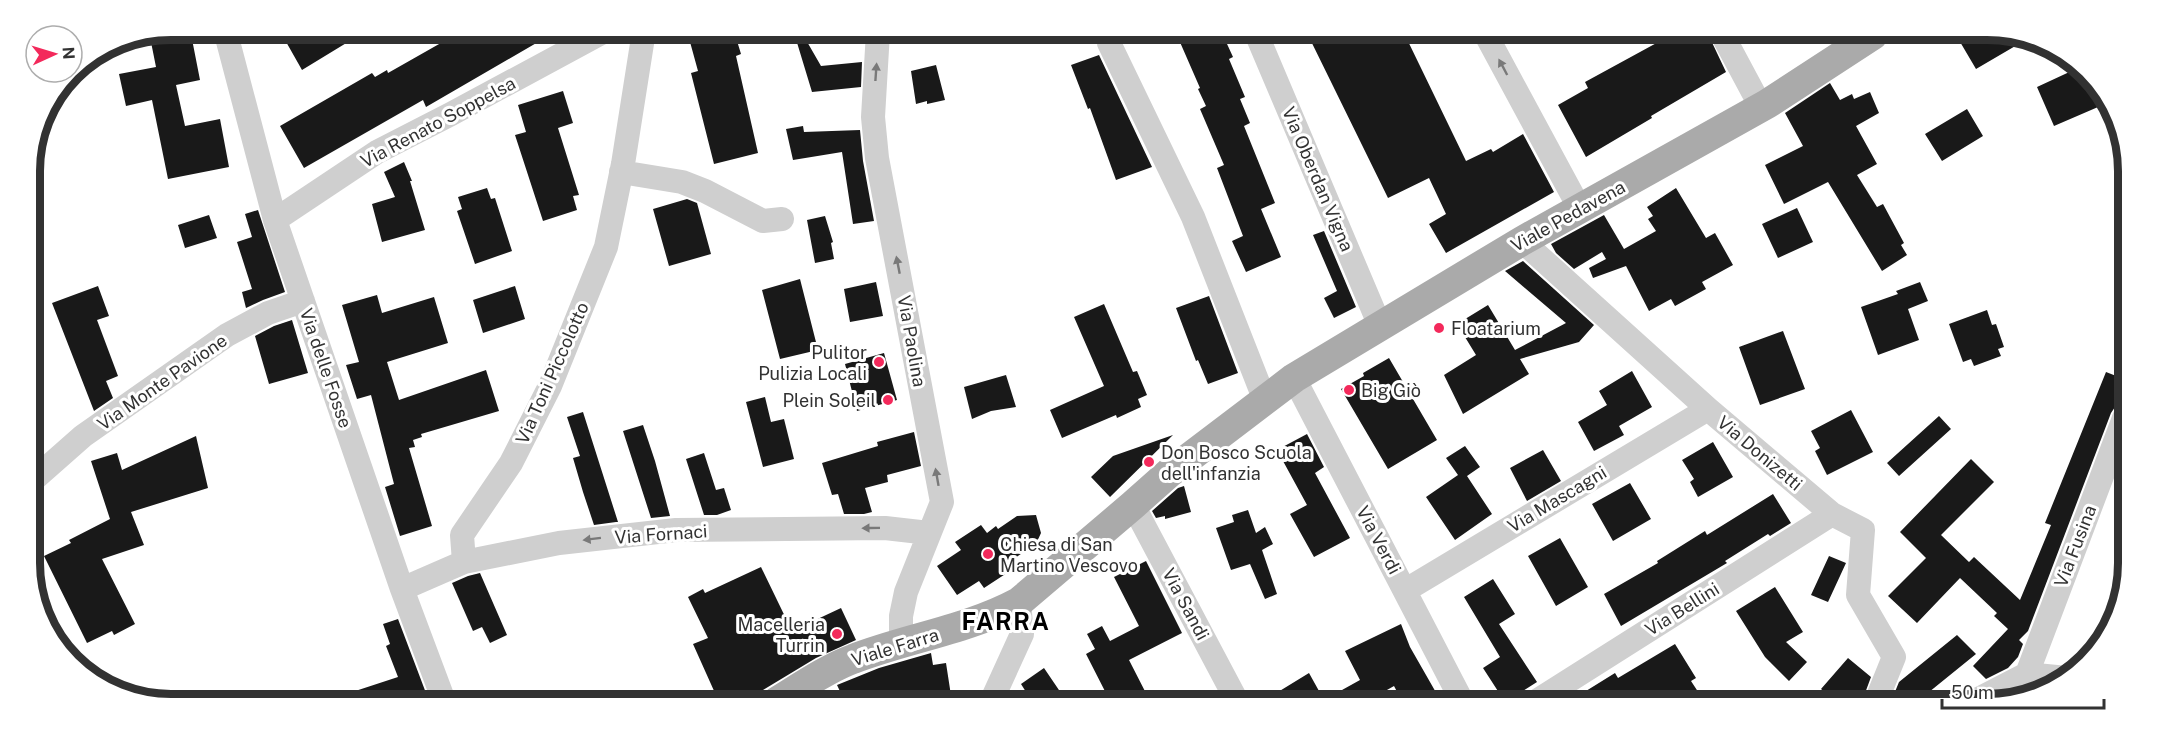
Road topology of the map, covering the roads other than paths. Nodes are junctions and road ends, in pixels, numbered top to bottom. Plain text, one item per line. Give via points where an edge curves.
1 (1259, 40) edge
2 (1489, 40) edge
3 (1725, 40) edge
4 (1864, 40) edge
5 (228, 41) edge
6 (587, 41) edge
7 (642, 41) edge
8 (877, 41) edge
9 (1109, 43) dead end
10 (1761, 107) junction
11 (621, 172) junction
12 (1580, 209) junction
13 (782, 219) dead end
14 (275, 220) junction
15 (1521, 242) junction
16 (303, 301) junction
17 (1380, 326) junction
18 (1294, 378) junction
19 (1264, 398) junction
20 (1708, 409) junction
21 (2118, 434) edge
22 (40, 474) edge
23 (1133, 506) junction
24 (1832, 514) junction
25 (929, 533) junction
26 (464, 562) junction
27 (402, 589) junction
28 (1406, 590) junction
29 (1019, 602) junction
30 (901, 643) junction
31 (2027, 674) junction
32 (2050, 678) edge
33 (441, 694) edge
34 (790, 694) edge
35 (995, 694) edge
36 (1233, 694) edge
37 (1458, 694) edge
38 (1548, 694) edge
39 (1879, 694) edge
40 (1988, 694) edge

1 - 17 street, Via Oberdan Vigna
12 -> 2 street
3 - 10 street
4 - 10 main road, Viale Pedavena
5 - 14 street, Via delle Fosse
6 - 14 street, Via Renato Soppelsa via 377,152
7 - 11 street, Via Toni Piccolotto
25 -> 8 street, Via Paolina via 942,502 877,158 873,117
9 - 19 street via 1193,217
10 - 12 main road, Viale Pedavena
11 - 13 street via 682,182 763,221
11 - 26 street, Via Toni Piccolotto via 606,247 554,376 511,463 462,535
12 - 15 main road, Viale Pedavena
14 - 16 street, Via delle Fosse
15 - 17 main road, Viale Pedavena
15 - 20 street, Via Donizetti
16 - 22 street, Via Monte Pavione via 268,313 227,336 83,436
16 - 27 street, Via delle Fosse
17 - 18 main road, Viale Pedavena
18 - 19 main road, Viale Pedavena
18 - 28 street, Via Verdi
19 - 23 main road, Viale Pedavena
20 - 24 street, Via Donizetti
20 - 28 street, Via Mascagni
21 - 31 street, Via Fusina
23 - 29 main road, Viale Pedavena
23 - 36 street, Via Sandi
24 - 38 street, Via Bellini
24 - 39 street, Via Donizetti via 1863,530 1858,595 1894,657
25 -> 26 street, Via Fornaci via 885,528 676,530 559,543
25 - 30 street, Via Paolina via 906,592
26 - 27 street, Via Fornaci
27 - 33 street, Via delle Fosse
28 - 37 street, Via Verdi
29 - 30 main road, Viale Farra via 966,624
29 - 35 street via 1022,634
30 - 34 main road, Viale Farra via 851,659
31 - 32 street
31 - 40 street

